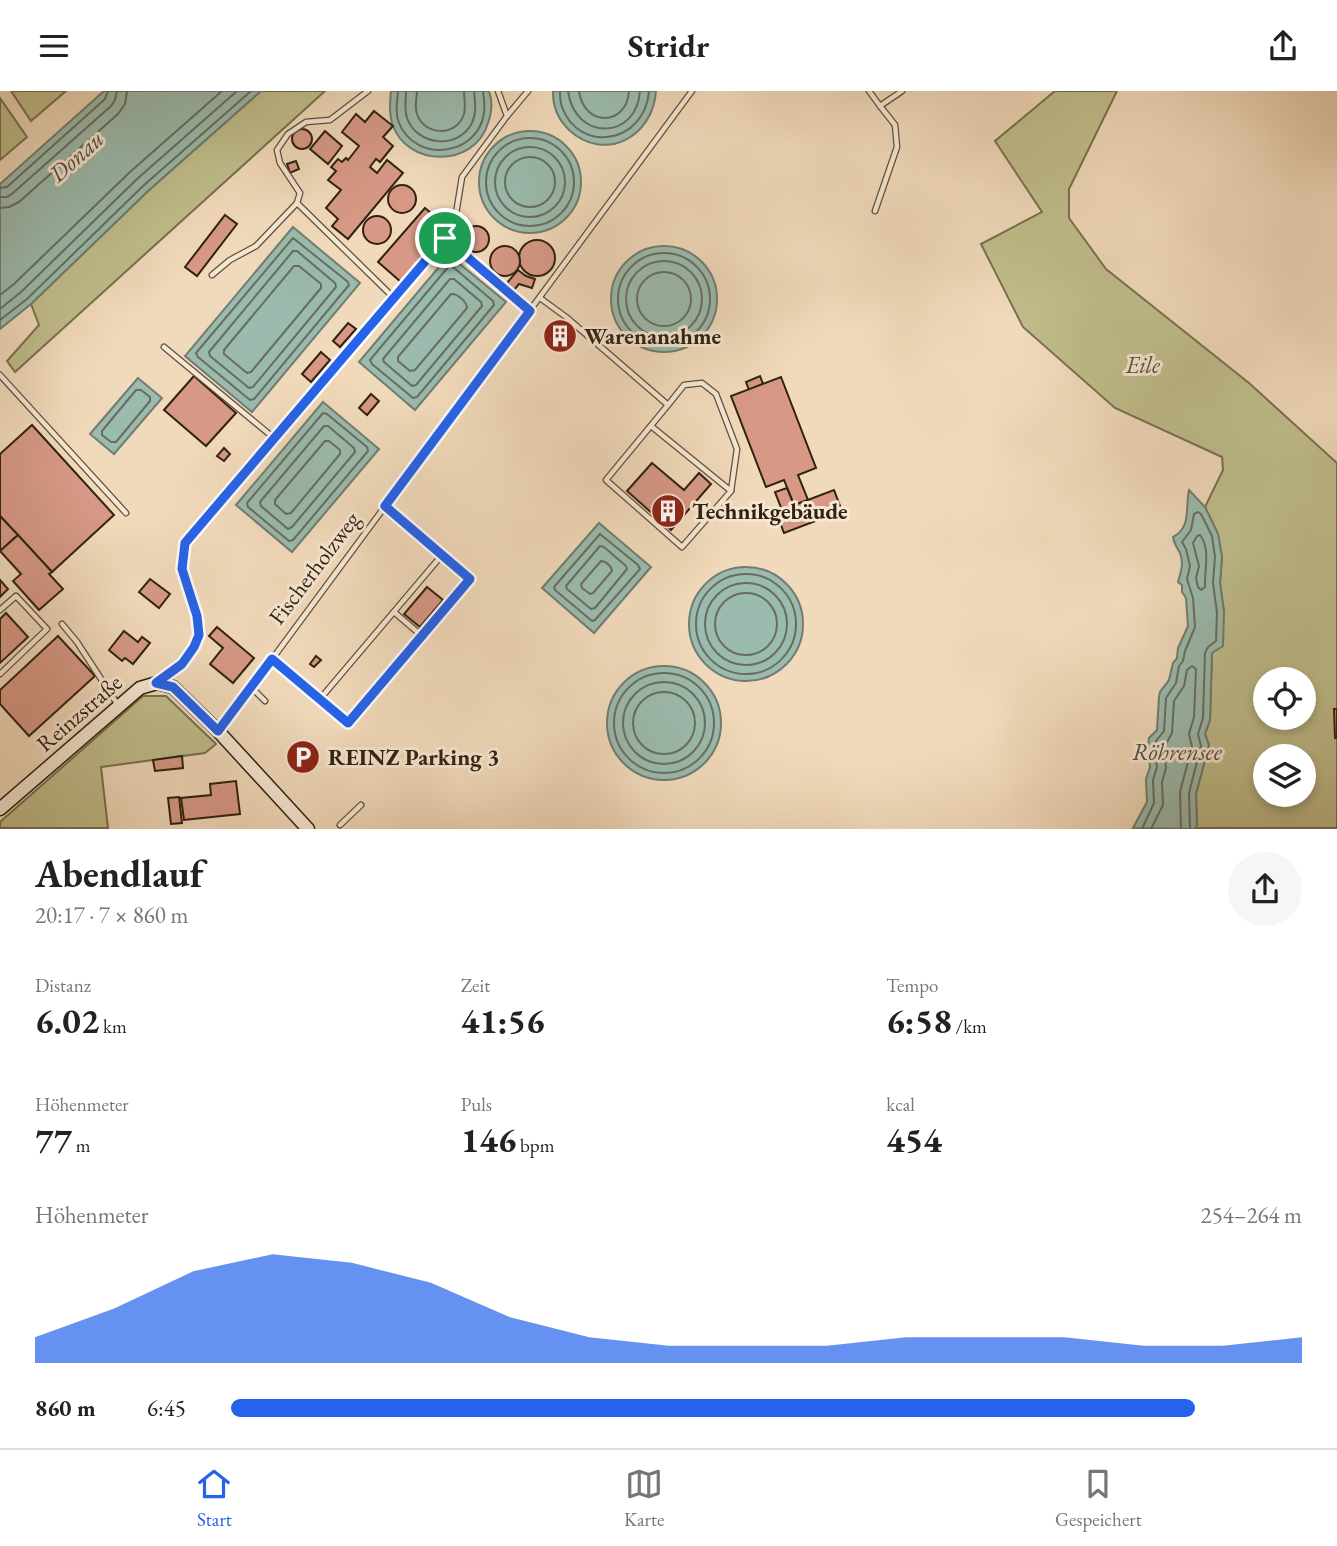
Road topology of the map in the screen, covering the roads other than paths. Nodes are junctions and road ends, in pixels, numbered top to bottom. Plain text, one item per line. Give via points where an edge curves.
1 (368, 91) edge
2 (498, 91) edge
3 (528, 91) edge
4 (692, 91) edge
5 (869, 91) edge
6 (902, 91) edge
7 (880, 106) junction
8 (507, 116) junction
9 (297, 203) junction
10 (876, 211) dead end
11 (445, 238) junction
12 (212, 275) dead end
13 (394, 298) junction
14 (540, 298) junction
15 (530, 311) junction
16 (164, 347) dead end
17 (0, 375) edge
18 (668, 405) junction
19 (651, 426) junction
20 (274, 437) junction
21 (731, 491) junction
22 (385, 506) junction
23 (126, 513) dead end
24 (442, 555) junction
25 (0, 610) edge
26 (394, 612) junction
27 (62, 624) dead end
28 (422, 635) junction
29 (272, 659) junction
30 (0, 674) edge
31 (156, 683) junction
32 (251, 687) junction
33 (320, 699) junction
34 (265, 701) dead end
35 (119, 706) junction
36 (218, 731) junction
37 (361, 805) dead end
38 (0, 809) edge
39 (340, 825) dead end
40 (308, 828) edge

1 - 9 lane via 330,120 306,122 288,134 277,150 279,163 300,193
2 - 8 lane
3 - 8 lane
4 - 14 lane, Fischerholzweg
5 - 7 lane
6 - 7 lane
7 - 10 lane via 895,125 897,147
8 - 11 lane via 462,177 454,226
9 - 12 lane via 256,246
9 - 13 lane
11 - 13 lane
11 - 15 lane
13 - 20 lane
14 - 15 lane, Fischerholzweg
14 - 18 lane
15 - 22 lane, Fischerholzweg
16 - 20 lane
17 - 23 lane
18 - 19 lane
18 - 21 lane via 684,385 702,383 716,394 737,449
19 - 21 lane
19 - 21 lane via 606,480 682,547
20 - 31 lane via 185,543 182,569 199,635 182,664
22 - 24 lane
22 - 29 lane, Fischerholzweg
24 - 26 lane
24 - 28 lane via 470,579
25 - 30 lane via 16,596 47,629
26 - 28 lane
26 - 33 lane
27 - 35 lane
28 - 33 lane via 348,723
29 - 32 lane, Fischerholzweg
29 - 33 lane
31 - 35 street, Reinzstraße via 140,688
31 - 36 street via 173,687
32 - 34 lane
32 - 36 lane, Fischerholzweg
35 - 38 street, Reinzstraße
36 - 40 street
37 - 39 lane

